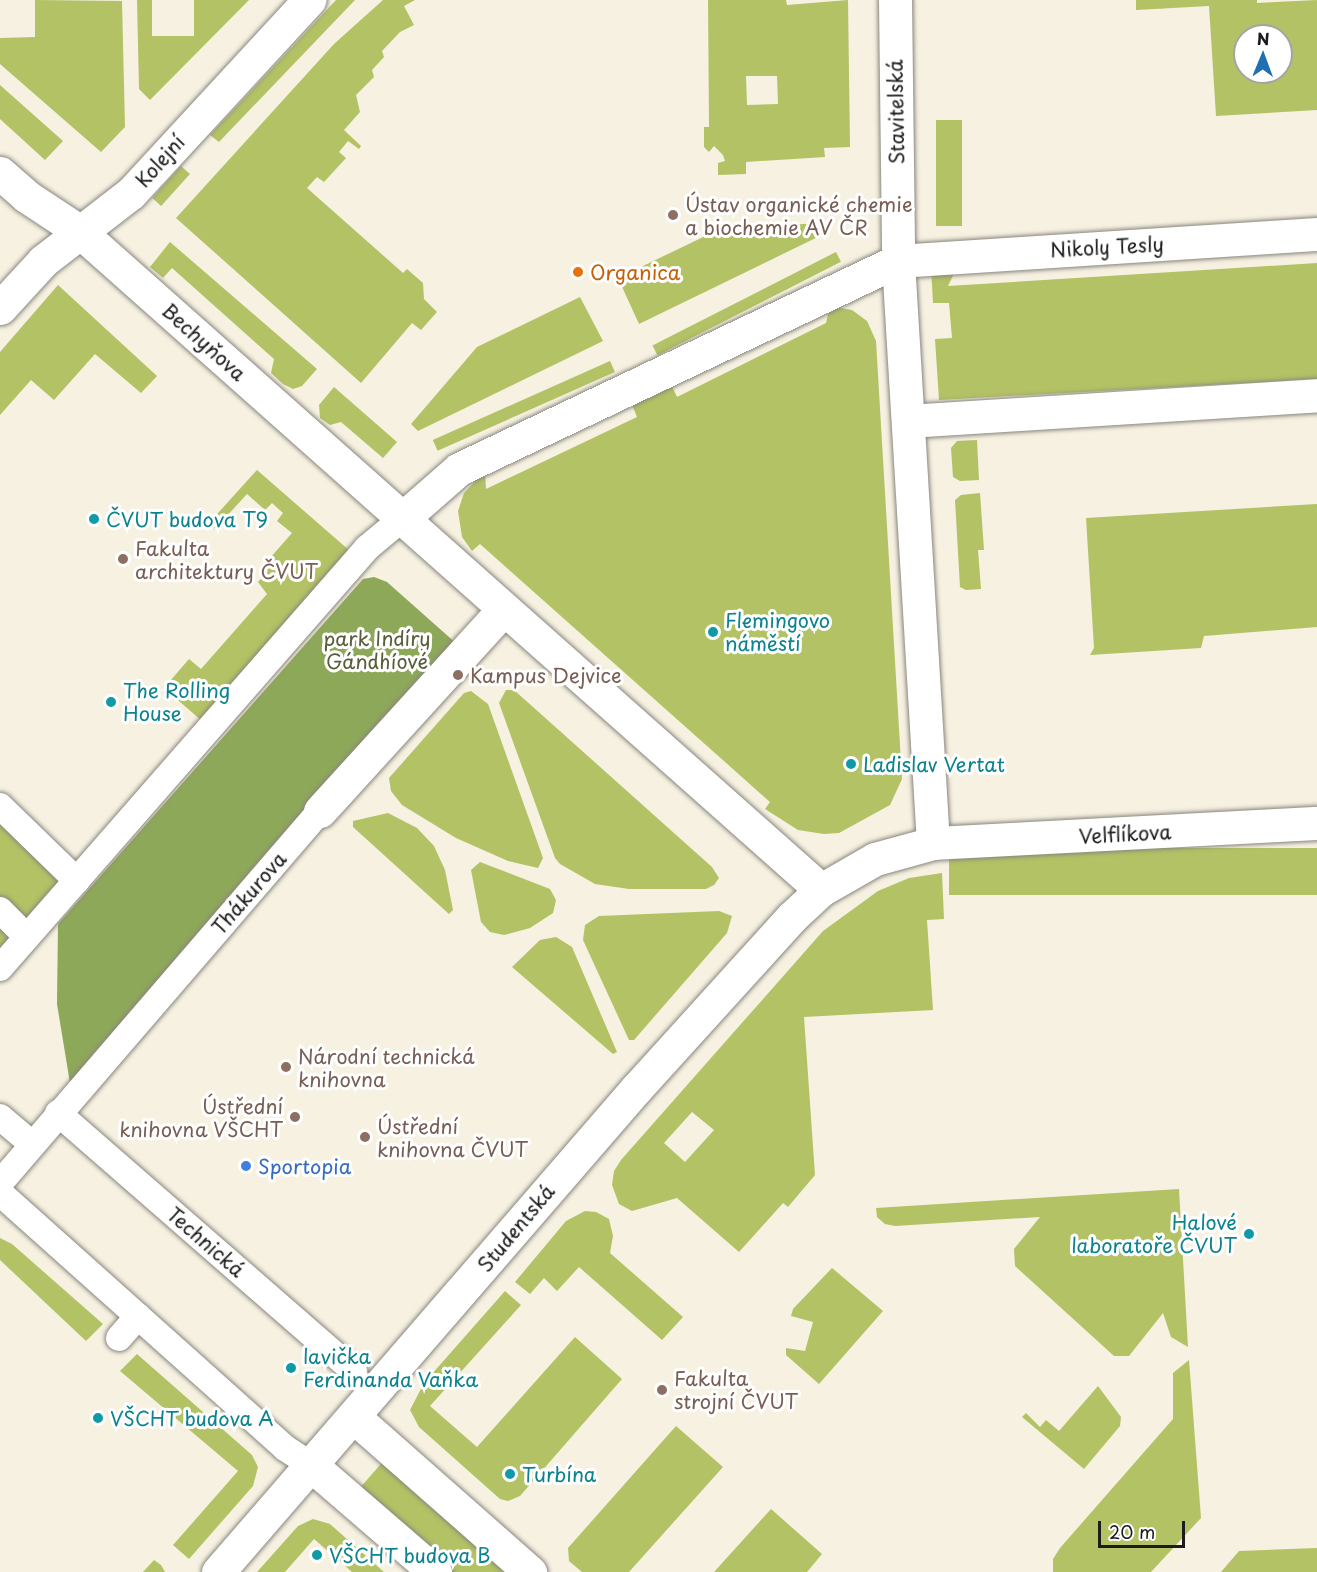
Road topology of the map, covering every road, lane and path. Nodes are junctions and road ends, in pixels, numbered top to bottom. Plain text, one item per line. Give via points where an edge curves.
1 (309, 0) edge
2 (895, 0) edge
3 (0, 173) edge
4 (79, 231) junction
5 (1317, 234) edge
6 (898, 261) junction
7 (0, 308) edge
8 (1317, 395) edge
9 (908, 421) junction
10 (403, 518) junction
11 (504, 609) junction
12 (0, 806) edge
13 (320, 811) joint
14 (1317, 823) edge
15 (933, 843) junction
16 (76, 881) junction
17 (821, 890) junction
18 (0, 910) edge
19 (27, 937) junction
20 (0, 969) edge
21 (58, 1113) junction
22 (0, 1117) edge
23 (32, 1144) junction
24 (1, 1182) edge
25 (138, 1316) junction
26 (119, 1338) dead end
27 (354, 1371) dead end
28 (354, 1417) junction
29 (311, 1465) junction
30 (218, 1572) edge
31 (435, 1572) edge
32 (530, 1572) edge

1 - 4 street, Kolejní via 131,193
2 - 6 street, Stavitelská
3 - 4 street, Bechyňova via 26,196
4 - 7 street, Kolejní via 37,267
4 - 10 street, Bechyňova
5 - 6 street, Nikoly Tesly
6 - 9 street
6 - 10 street via 459,469
8 - 9 street
9 - 15 street
10 - 11 street
10 - 16 street via 366,548
11 - 13 street, Thákurova
11 - 17 street
12 - 16 street
13 - 21 street, Thákurova
14 - 15 street, Velflíkova
15 - 17 street via 886,855
16 - 19 street
17 - 28 street, Studentská via 636,1089
18 - 19 street
19 - 20 street
21 - 23 street, Thákurova
21 - 27 street, Technická
22 - 23 street
23 - 24 street, Thákurova
24 - 25 street
25 - 26 street
25 - 29 street via 285,1448
28 - 29 street, Studentská
28 - 32 street
29 - 30 street, Studentská
29 - 31 street

